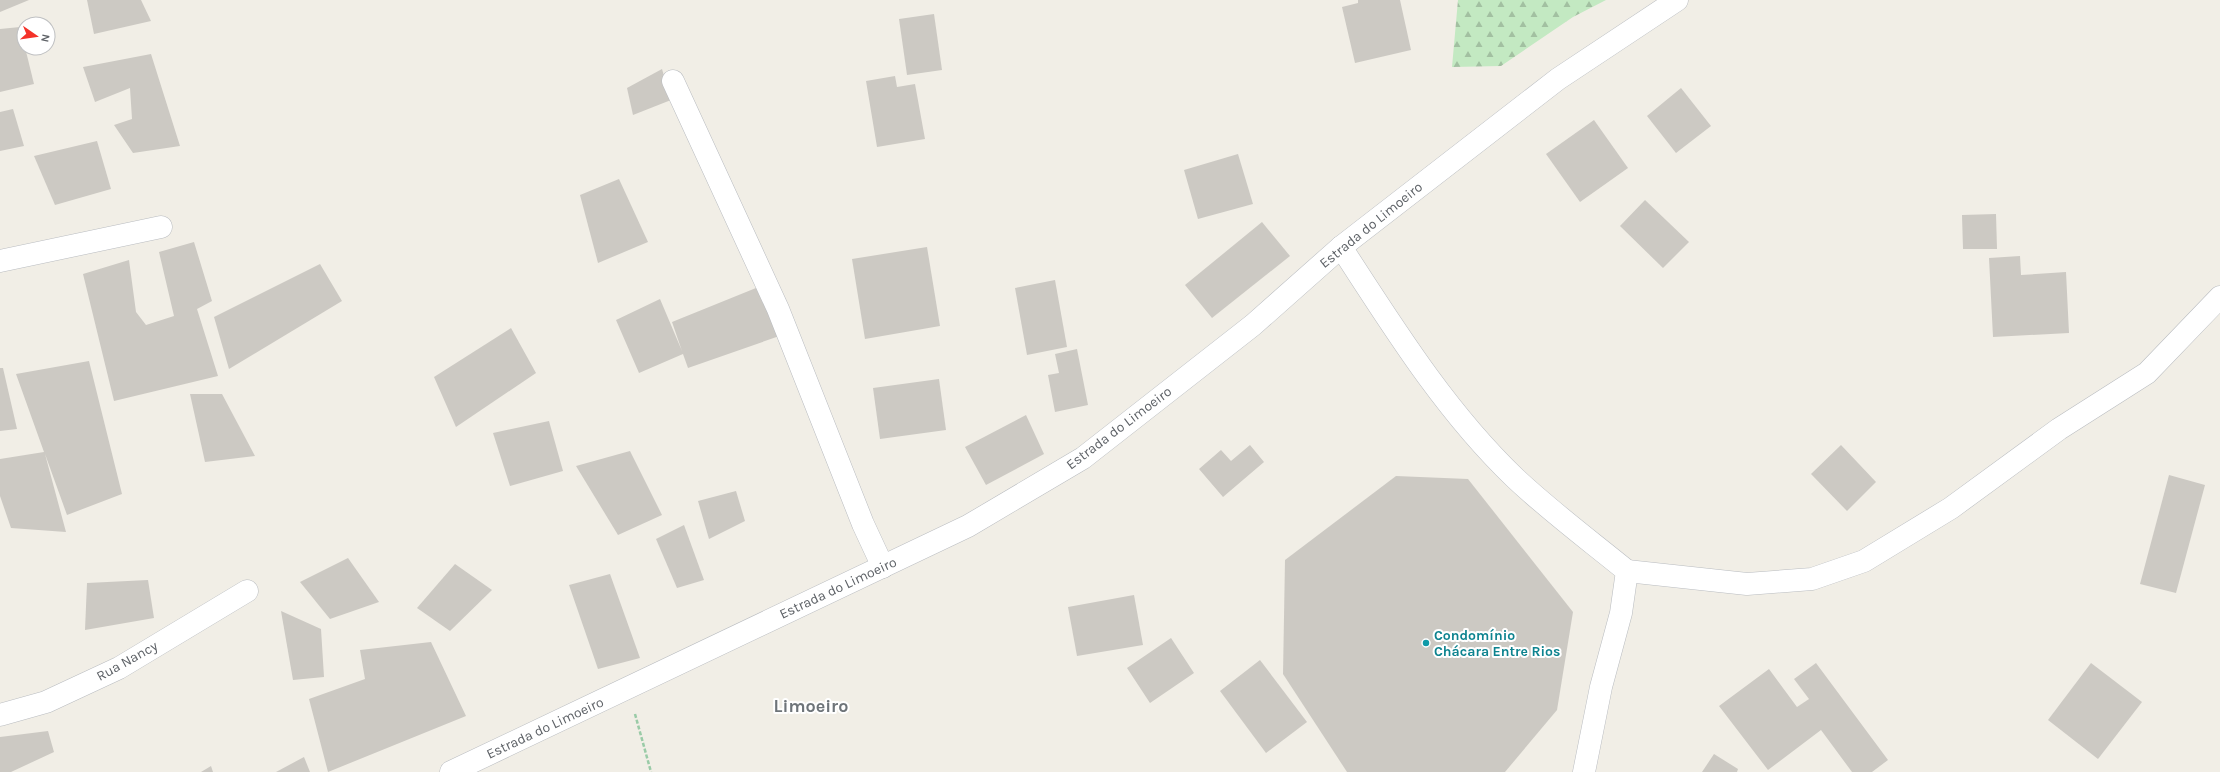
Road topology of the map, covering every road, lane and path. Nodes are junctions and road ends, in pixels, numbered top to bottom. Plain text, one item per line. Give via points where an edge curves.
1 (1677, 0) edge
2 (673, 81) dead end
3 (161, 227) dead end
4 (1341, 247) junction
5 (0, 261) edge
6 (2220, 298) edge
7 (883, 567) junction
8 (1627, 571) junction
9 (247, 591) dead end
10 (628, 688) junction
11 (0, 715) edge
12 (451, 772) edge
13 (652, 772) edge
14 (1584, 772) edge

1 - 4 street, Estrada do Limoeiro via 1558,79
2 - 7 street via 778,309
3 - 5 street
4 - 7 street, Estrada do Limoeiro via 1253,325 1083,458 968,526
4 - 8 street via 1402,340 1448,403 1484,445 1515,478
6 - 8 street via 2147,372 2059,429 1951,508 1864,562 1812,580 1747,584
7 - 10 street, Estrada do Limoeiro
8 - 14 street via 1621,613 1601,687
9 - 11 street, Rua Nancy via 119,668 46,702
10 - 12 street, Estrada do Limoeiro
10 - 13 path

